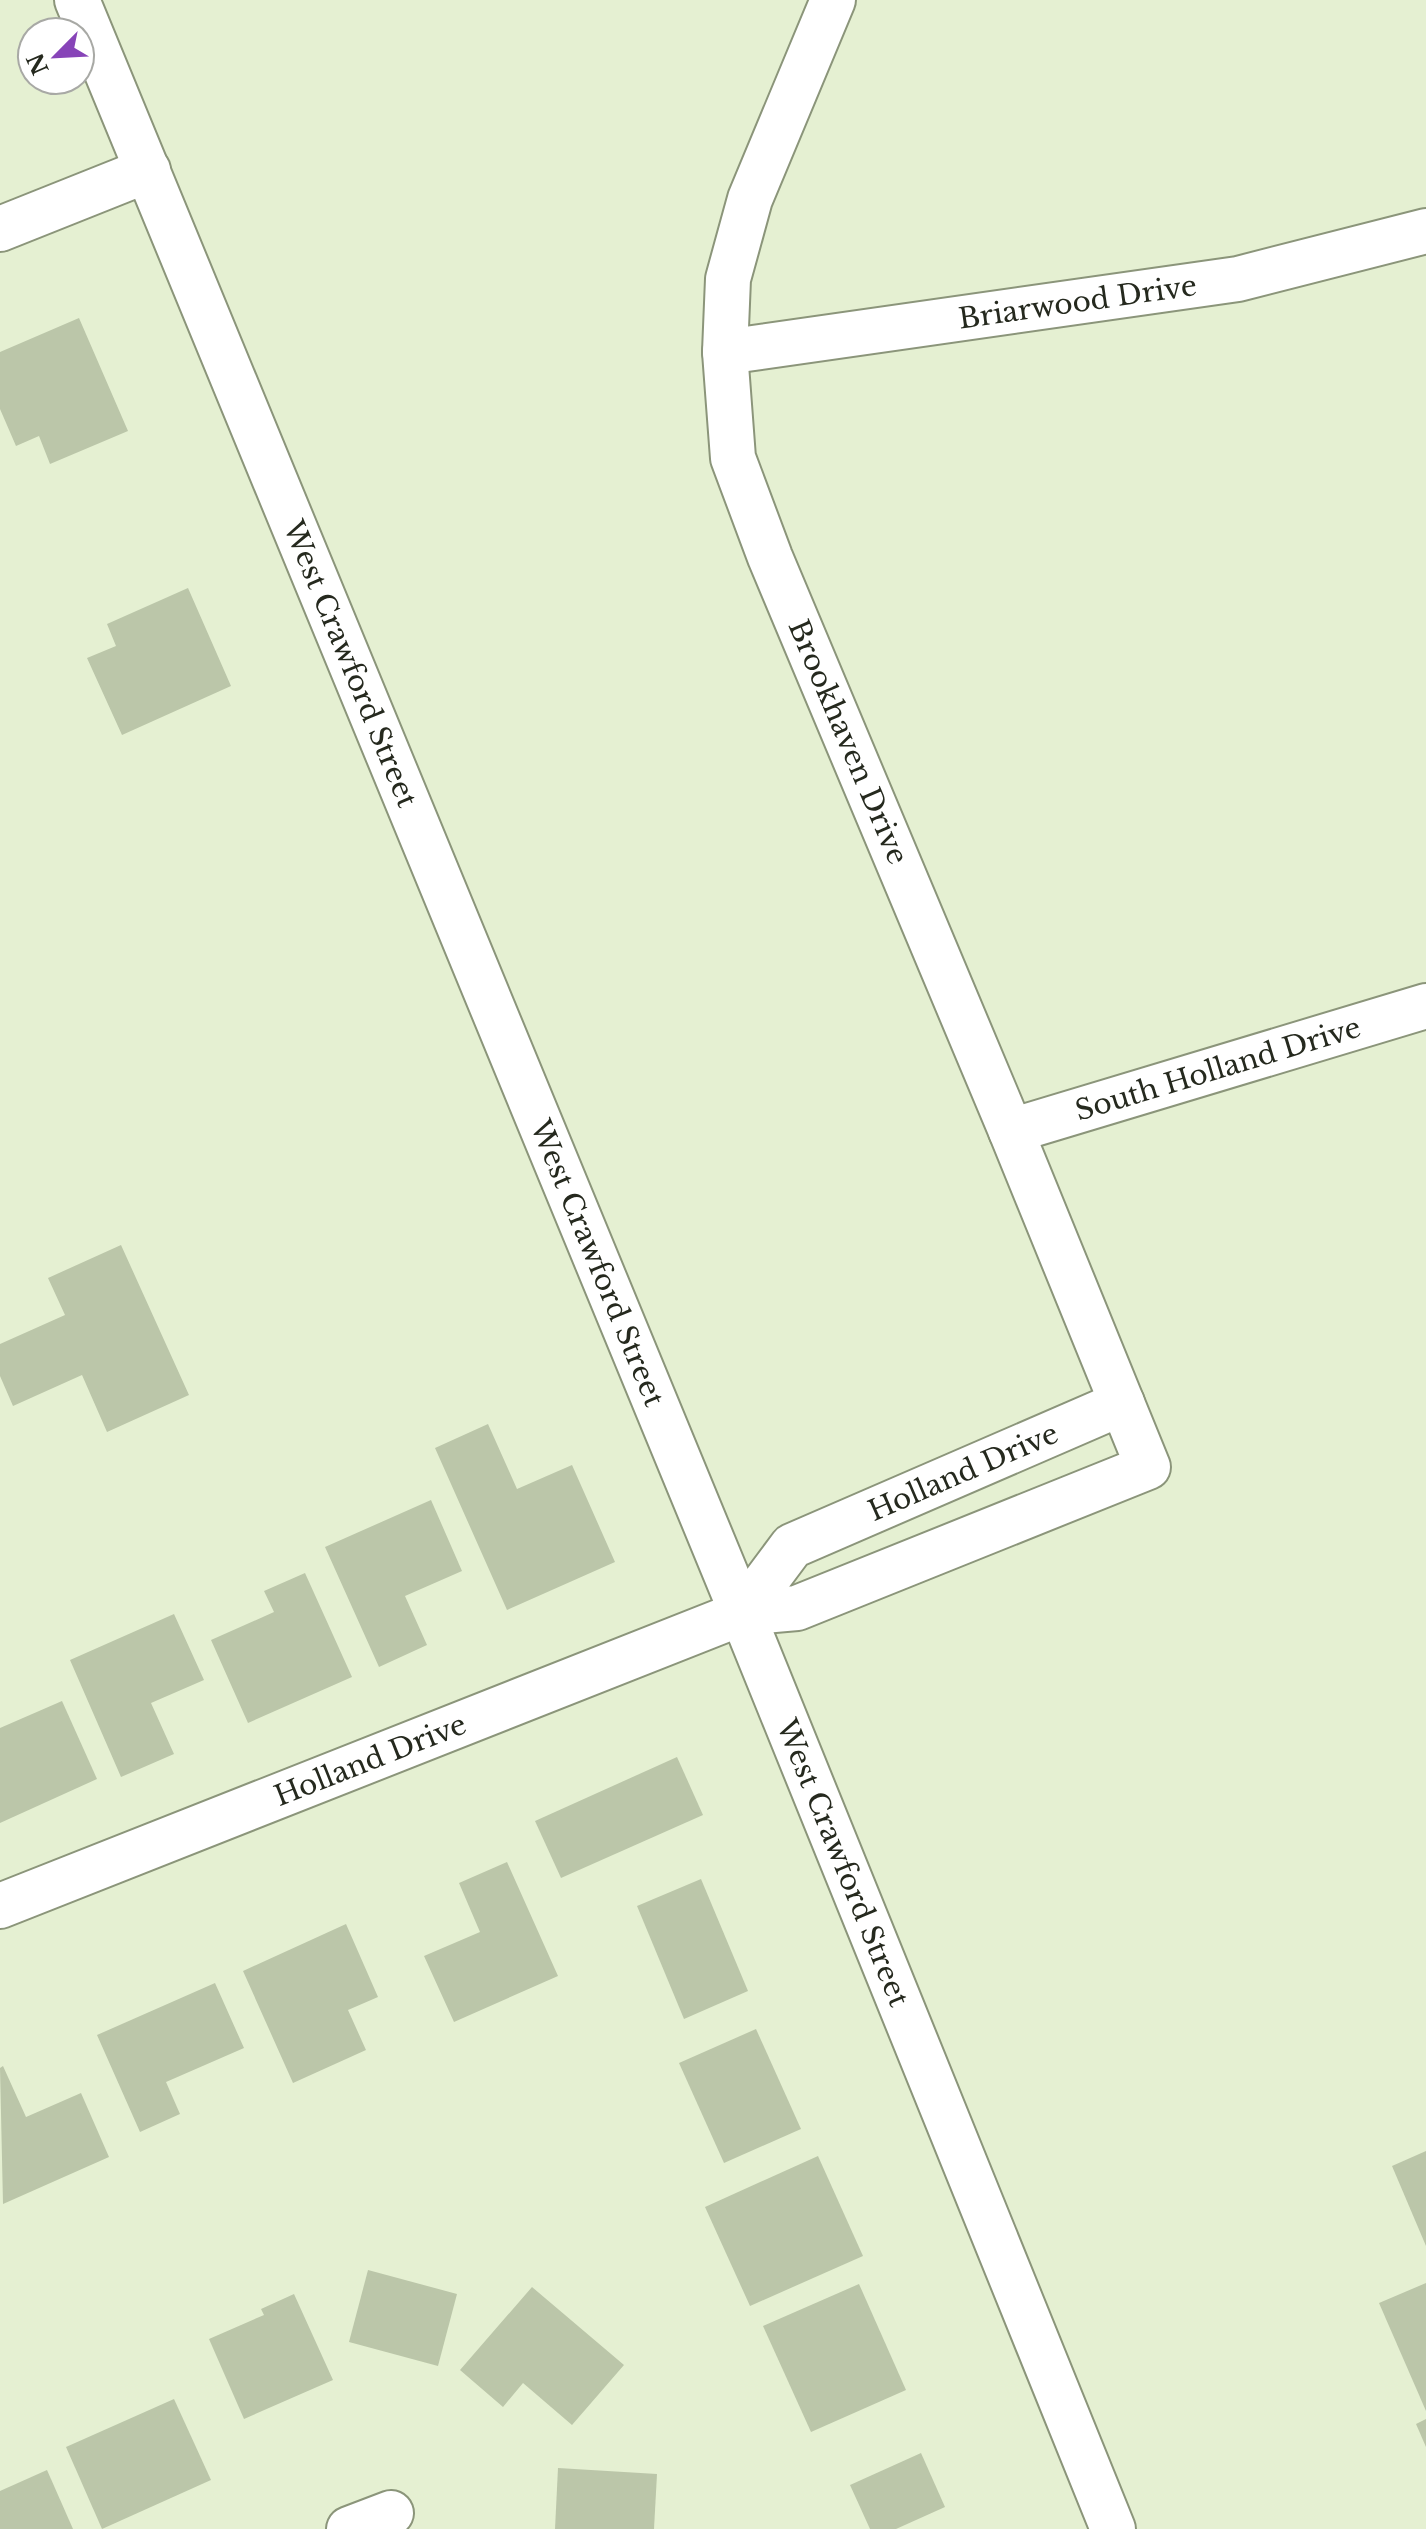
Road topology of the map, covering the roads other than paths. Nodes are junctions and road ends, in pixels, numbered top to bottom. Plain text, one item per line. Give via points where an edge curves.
1 (77, 0) edge
2 (833, 0) edge
3 (148, 170) junction
4 (0, 229) edge
5 (1426, 231) edge
6 (725, 352) junction
7 (1426, 1006) edge
8 (1011, 1131) junction
9 (1122, 1403) junction
10 (1148, 1467) joint
11 (742, 1613) junction
12 (0, 1906) edge
13 (391, 2513) dead end
14 (349, 2529) edge
15 (1113, 2529) edge

1 - 3 street, West Crawford Street
2 - 6 street, Brookhaven Drive via 750,199 728,279
3 - 4 street
3 - 11 street, West Crawford Street
5 - 6 street, Briarwood Drive via 1238,279
6 - 8 street, Brookhaven Drive via 738,472
7 - 8 street, South Holland Drive
8 - 9 street, Brookhaven Drive
9 - 10 street, Brookhaven Drive
9 - 11 street, Holland Drive via 792,1546
10 - 11 street, Holland Drive via 797,1608
11 - 12 street, Holland Drive
11 - 15 street, West Crawford Street
13 - 14 street

